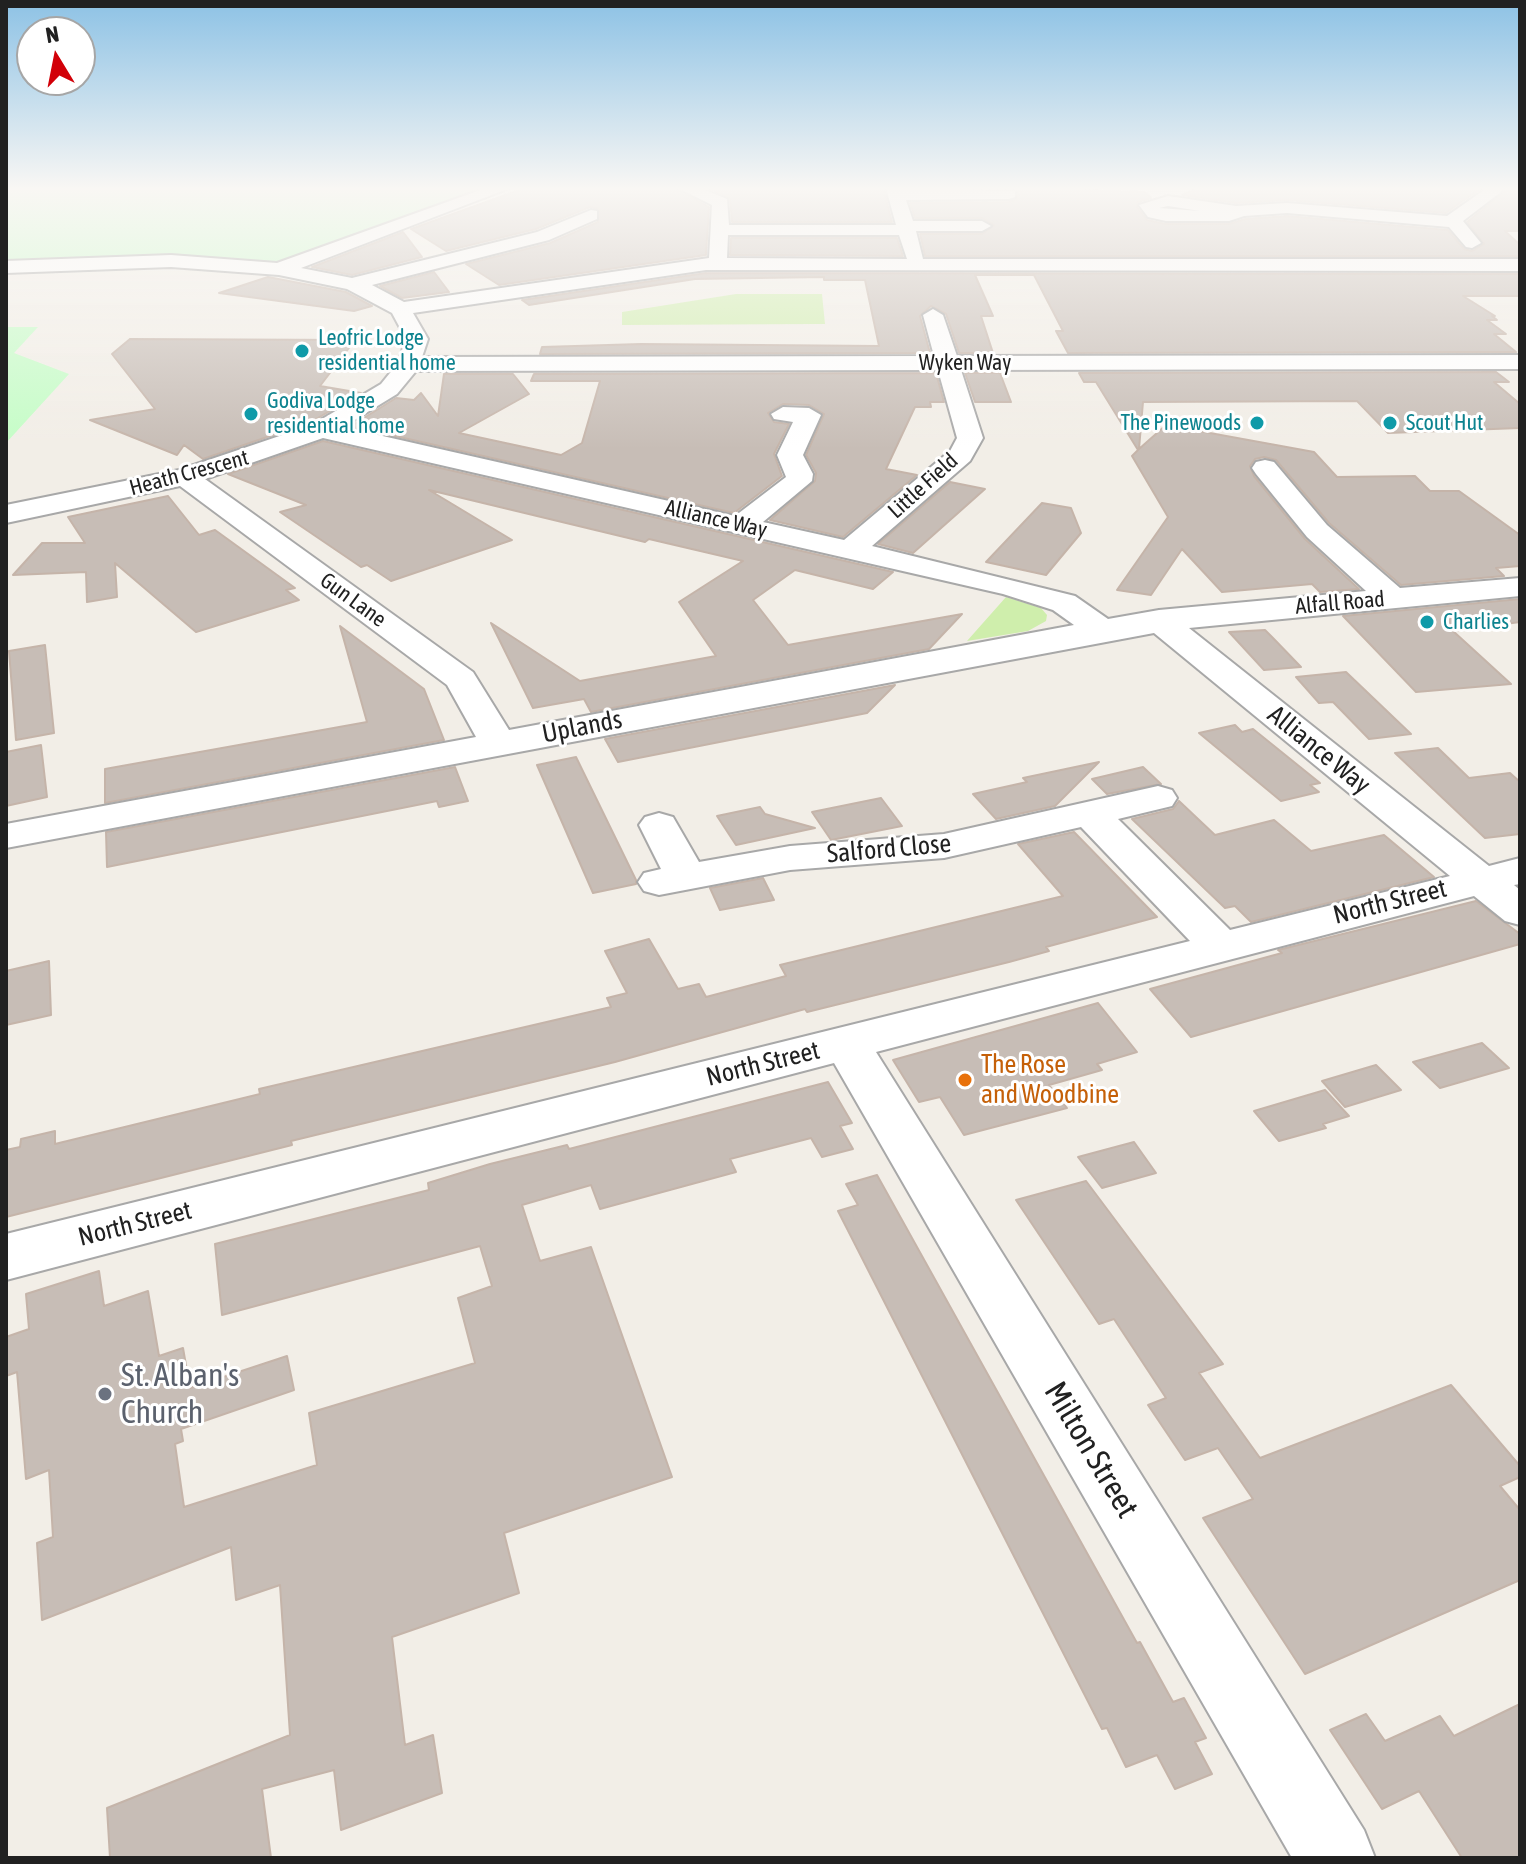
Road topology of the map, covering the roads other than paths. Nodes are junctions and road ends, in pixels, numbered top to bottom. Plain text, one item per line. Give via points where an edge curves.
1 (308, 275) edge
2 (388, 275) edge
3 (636, 275) edge
4 (920, 275) edge
5 (1112, 275) edge
6 (1315, 275) edge
7 (352, 284) junction
8 (1120, 287) dead end
9 (1330, 289) dead end
10 (400, 309) junction
11 (1520, 362) edge
12 (948, 363) junction
13 (409, 364) junction
14 (783, 414) dead end
15 (321, 430) junction
16 (1265, 468) dead end
17 (185, 477) junction
18 (6, 514) edge
19 (741, 525) junction
20 (850, 550) junction
21 (1520, 587) edge
22 (1392, 598) junction
23 (1159, 620) junction
24 (1102, 630) junction
25 (498, 743) junction
26 (1158, 798) dead end
27 (1091, 814) junction
28 (659, 825) dead end
29 (6, 836) edge
30 (1499, 875) edge
31 (1520, 912) edge
32 (1219, 945) junction
33 (846, 1043) junction
34 (6, 1257) edge
35 (1336, 1858) edge

1 - 7 street
2 - 7 street
3 - 10 street
4 - 12 street, Little Field
5 - 8 street
6 - 9 street
7 - 10 street
10 - 13 street via 417,339
11 - 12 street, Wyken Way
12 - 13 street, Wyken Way
12 - 20 street, Little Field via 970,438 961,455
13 - 15 street, Heath Crescent via 389,389
14 - 19 street via 809,415 790,455 798,481
15 - 17 street, Heath Crescent
15 - 19 street, Alliance Way
16 - 22 street via 1317,531
17 - 18 street, Heath Crescent
17 - 25 street, Gun Lane via 461,679
19 - 20 street, Alliance Way
20 - 24 street, Alliance Way via 1043,595
21 - 22 street, Alfall Road
22 - 23 street, Alfall Road
23 - 24 street, Uplands
23 - 30 street, Alliance Way
24 - 25 street, Uplands
25 - 29 street, Uplands
26 - 27 street, Salford Close
27 - 28 street, Salford Close via 944,846 790,858 672,879
27 - 32 street
30 - 31 street, Alliance Way
30 - 32 street, North Street
32 - 33 street, North Street
33 - 34 street, North Street
33 - 35 street, Milton Street

